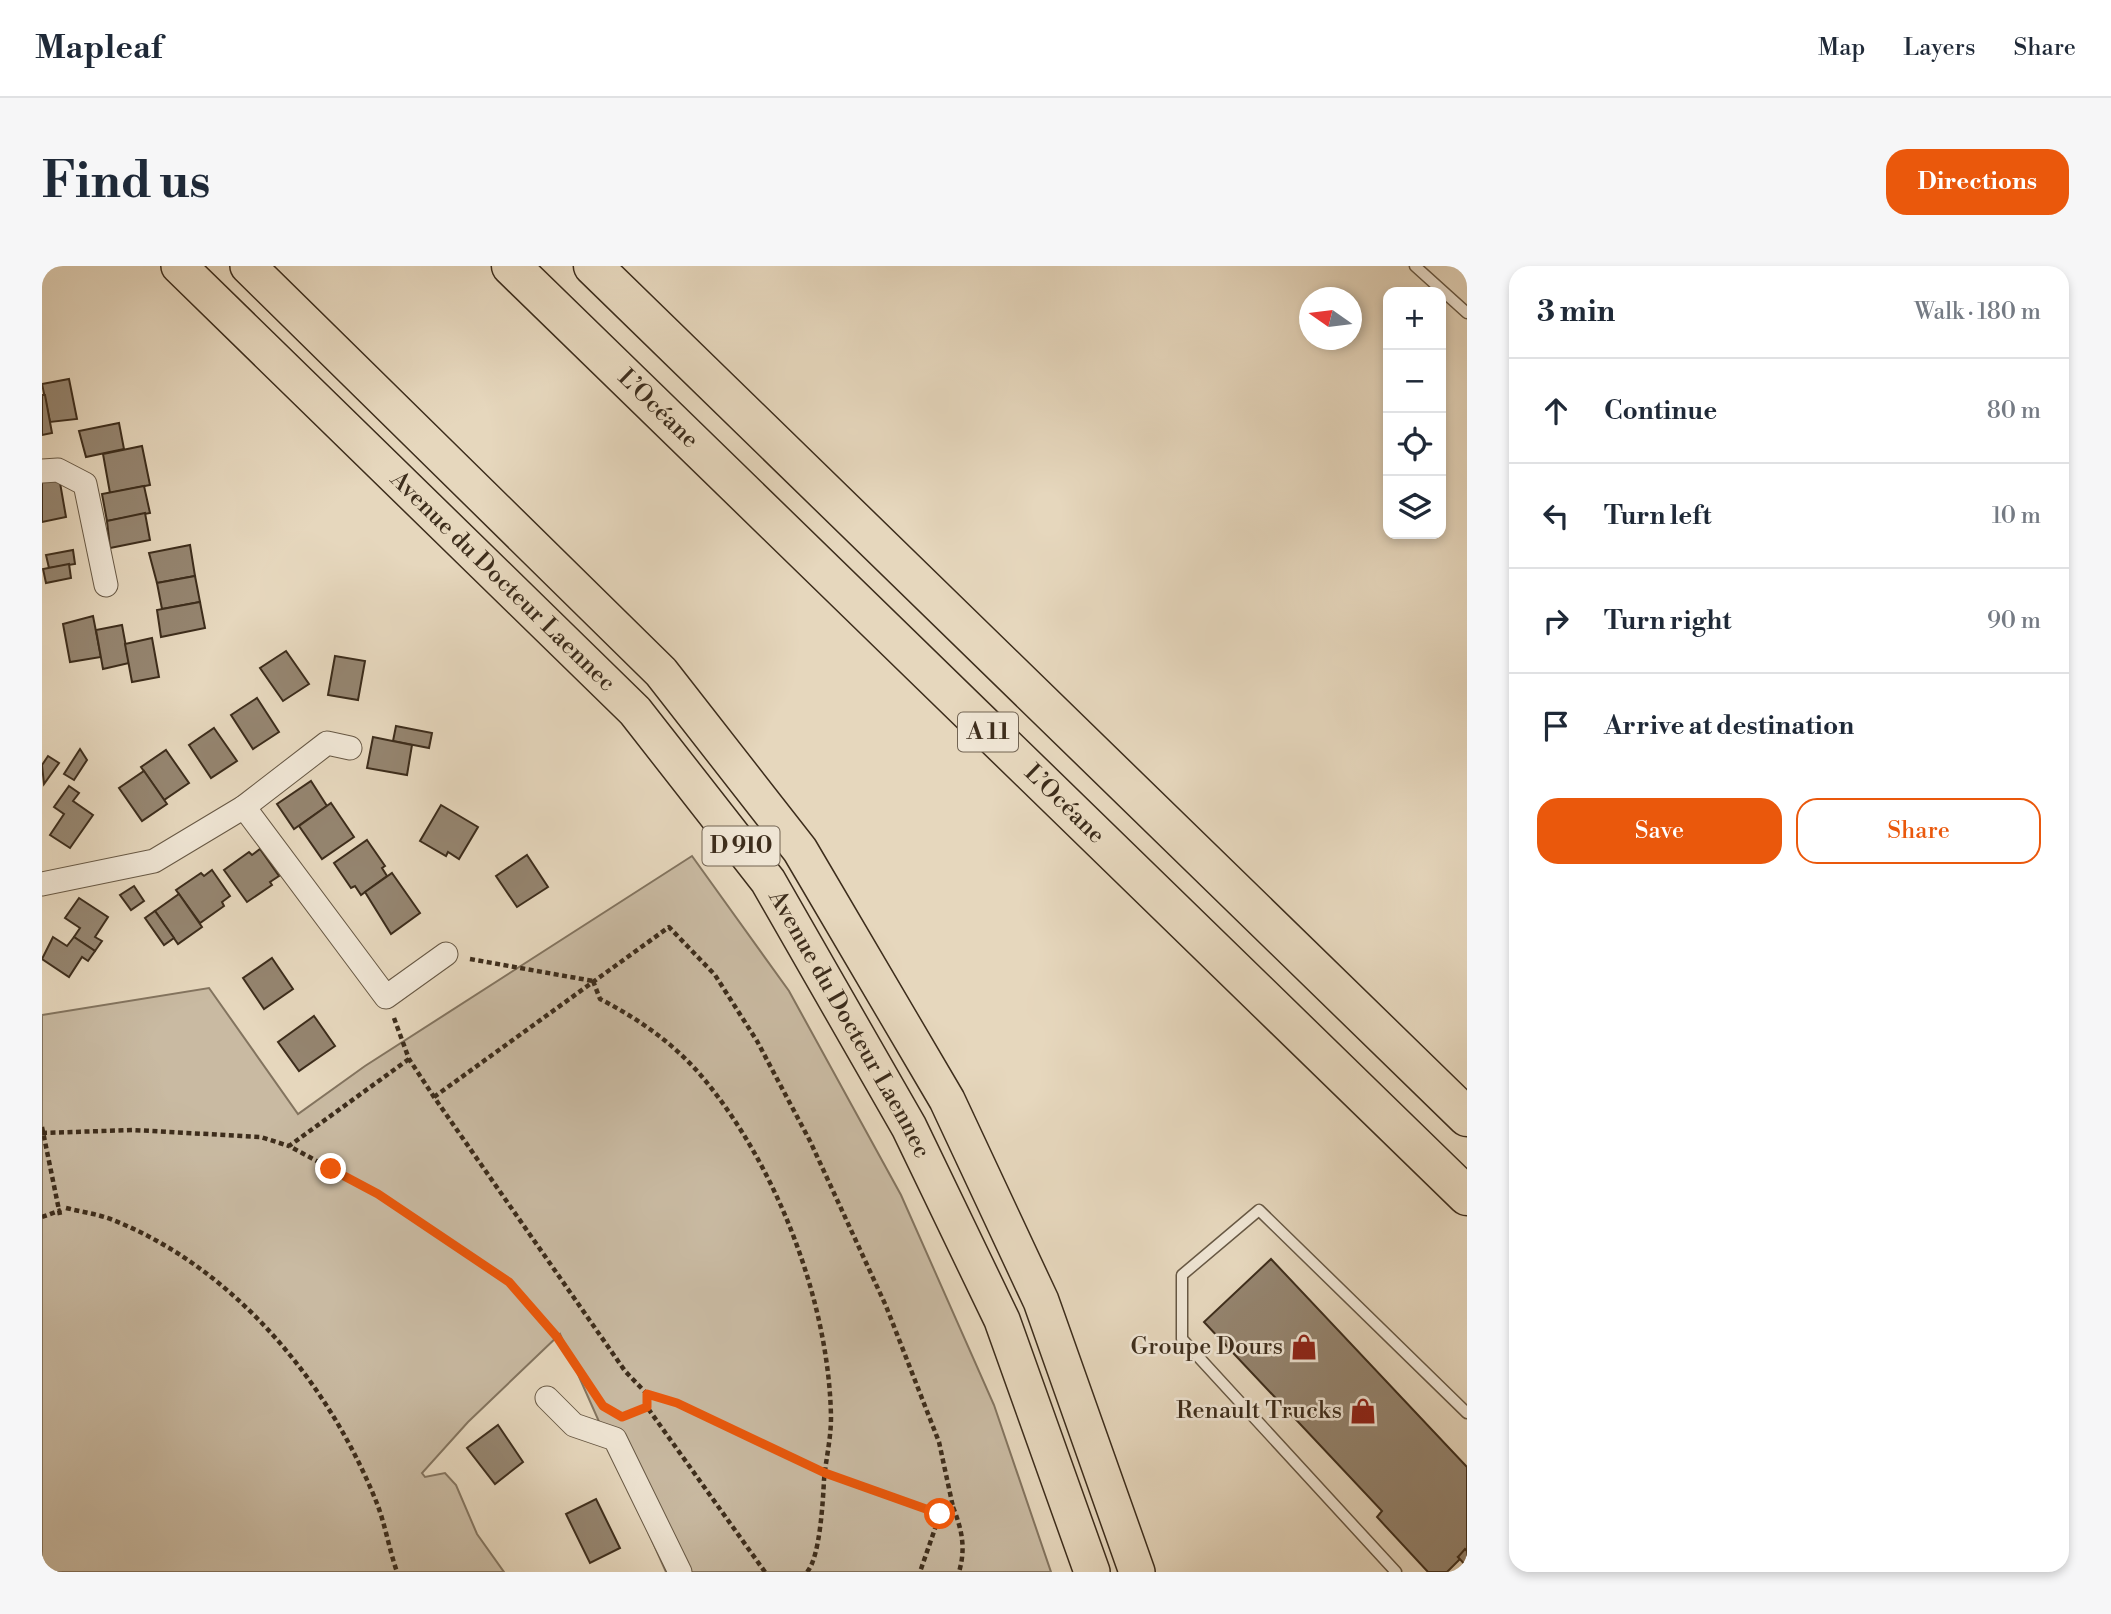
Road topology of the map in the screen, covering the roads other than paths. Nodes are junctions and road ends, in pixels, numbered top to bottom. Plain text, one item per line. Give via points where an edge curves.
1 (179, 266) edge
2 (248, 266) edge
3 (511, 266) edge
4 (593, 266) edge
5 (1415, 266) edge
6 (1467, 313) edge
7 (42, 471) edge
8 (106, 585) dead end
9 (350, 748) dead end
10 (244, 807) junction
11 (42, 884) edge
12 (446, 954) road end
13 (1467, 1117) edge
14 (1467, 1196) edge
15 (547, 1398) dead end
16 (1467, 1413) edge
17 (680, 1572) edge
18 (1092, 1572) edge
19 (1137, 1572) edge
20 (1396, 1572) edge

1 - 18 main road, Avenue du Docteur Laennec / D 910 via 635,711 768,881 909,1127 1002,1320
2 - 19 main road, Avenue du Docteur Laennec / D 910 via 661,672 800,850 953,1112 1041,1301
3 - 14 highway, L’Océane / A 11
4 - 13 highway, A 11
5 - 6 lane
7 - 8 street via 58,470 85,484
9 - 10 street via 327,743
10 - 11 street via 154,861
10 - 12 street via 386,997
15 - 17 street via 574,1425 615,1439
16 - 20 lane via 1259,1210 1182,1275 1182,1339

